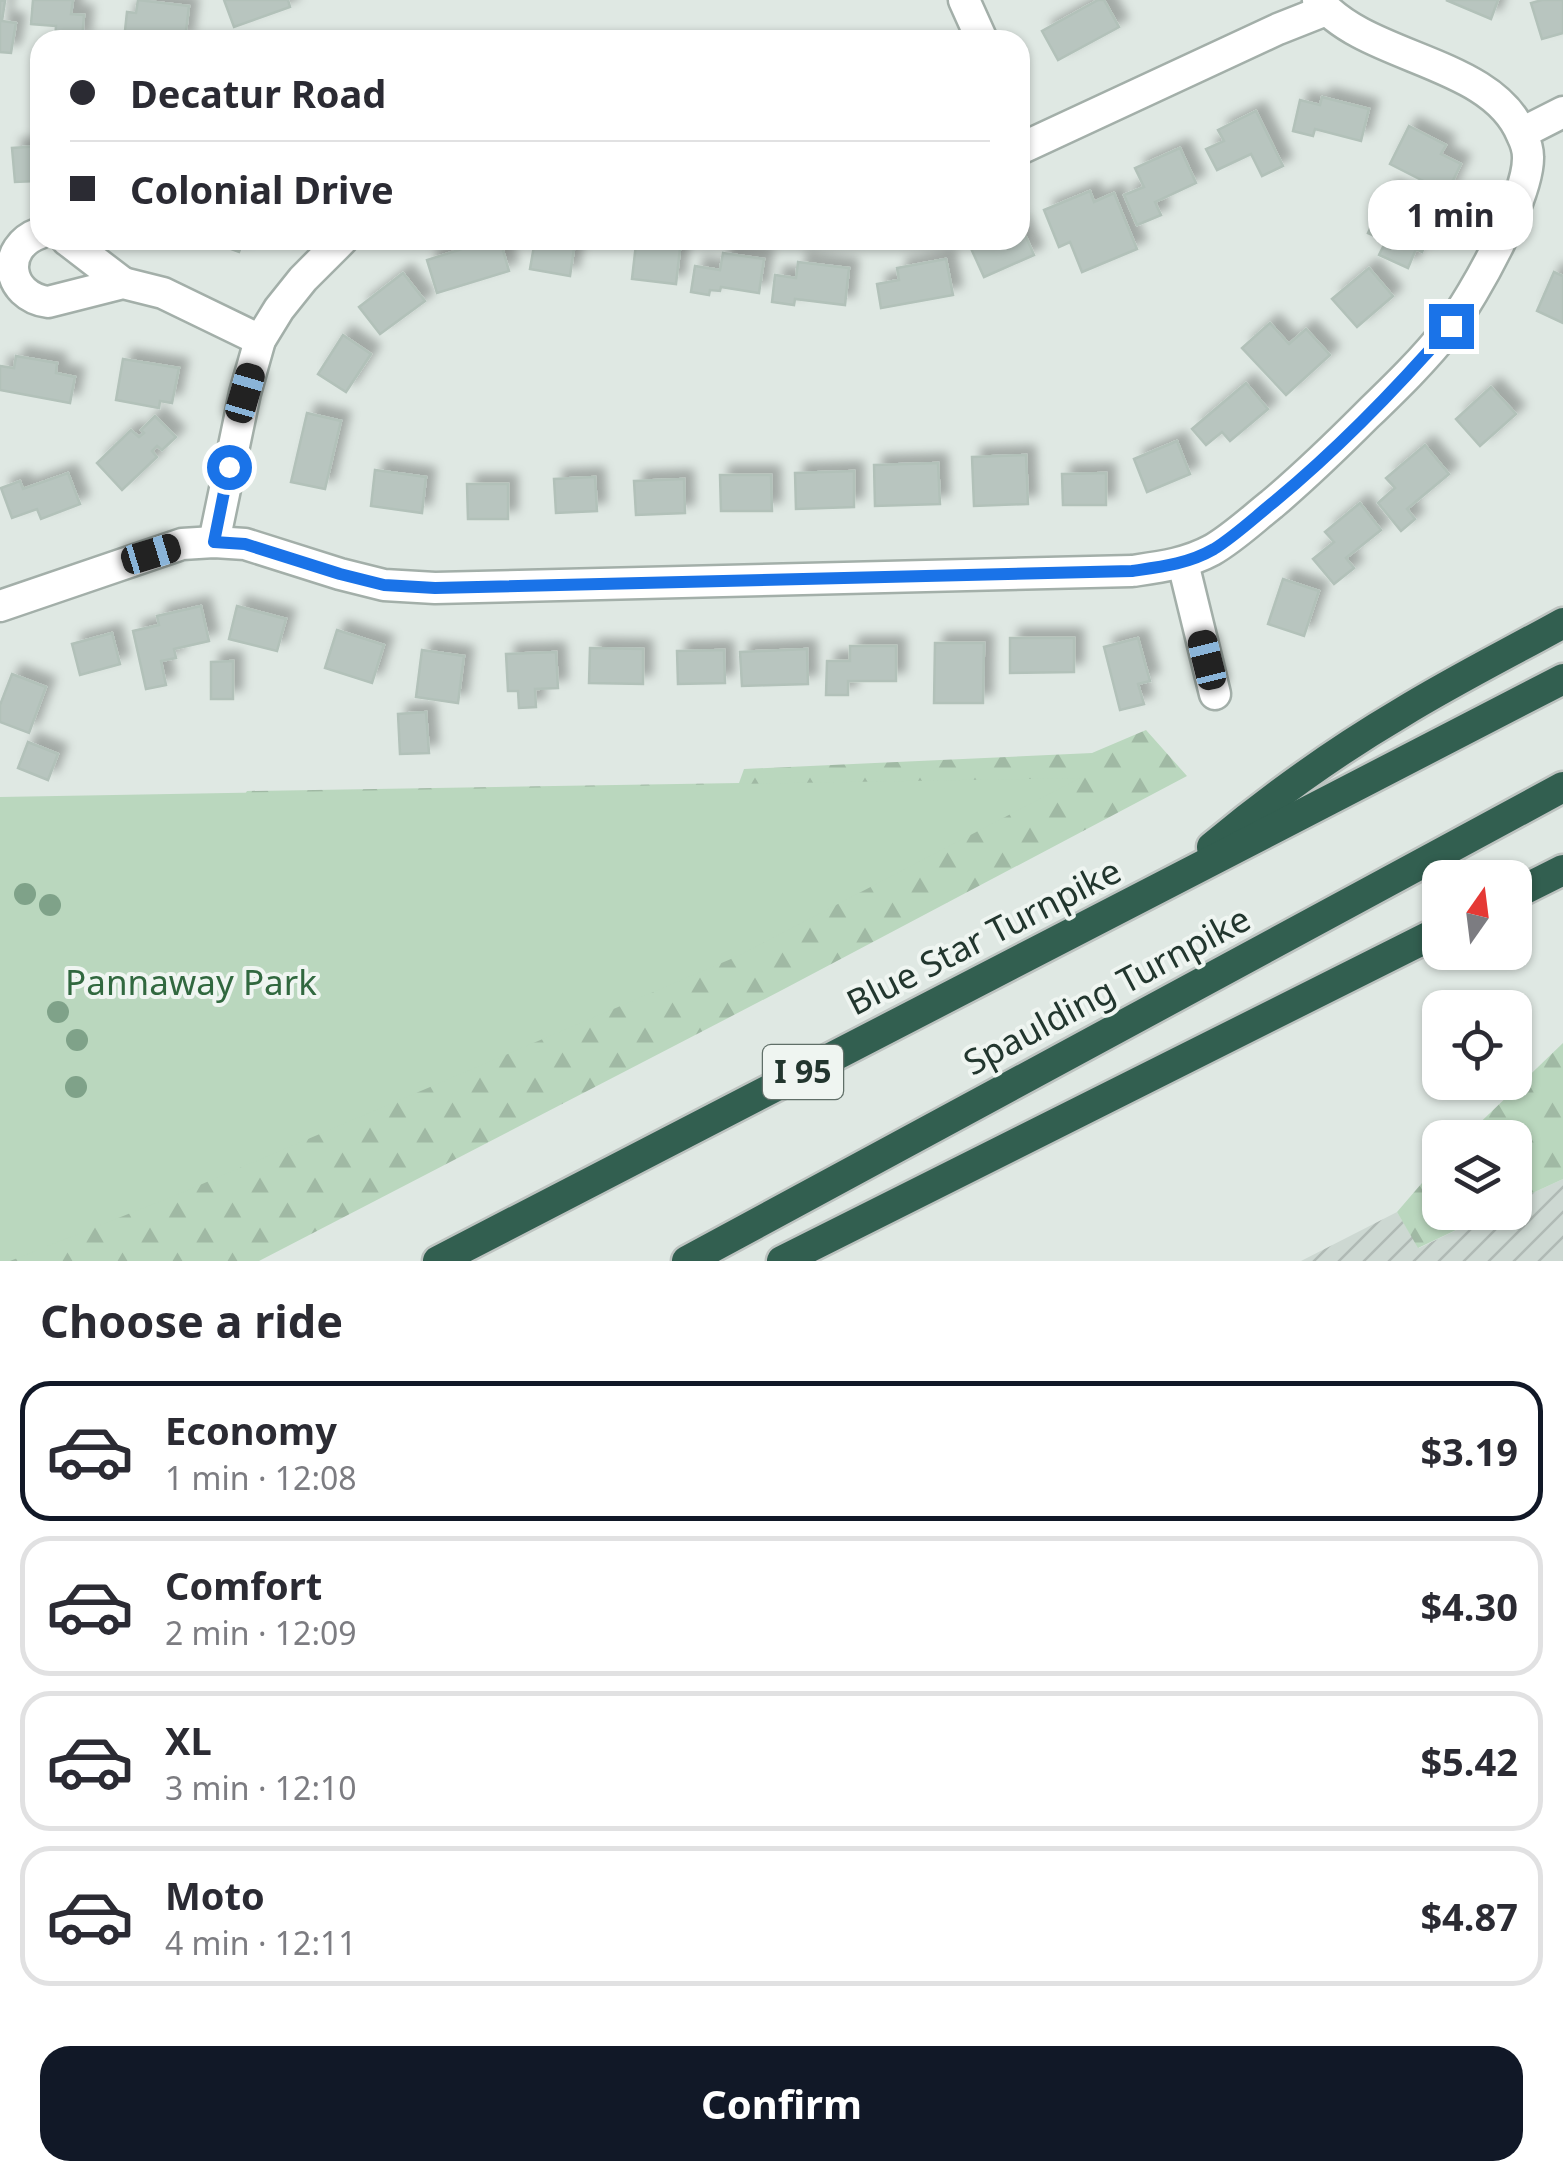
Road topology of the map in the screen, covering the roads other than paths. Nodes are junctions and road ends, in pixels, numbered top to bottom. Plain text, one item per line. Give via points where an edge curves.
1 (964, 0) edge
2 (1322, 5) edge
3 (978, 30) edge
4 (1563, 112) edge
5 (1522, 133) junction
6 (1030, 135) edge
7 (30, 238) edge
8 (81, 250) edge
9 (332, 250) edge
10 (123, 283) junction
11 (260, 340) junction
12 (214, 542) junction
13 (1182, 563) junction
14 (0, 606) edge
15 (1563, 624) edge
16 (1563, 679) edge
17 (1215, 694) dead end
18 (1563, 787) edge
19 (1563, 870) edge
20 (1169, 884) junction
21 (1532, 886) edge
22 (1422, 940) edge
23 (438, 1261) edge
24 (687, 1261) edge
25 (782, 1261) edge

1 - 3 street
2 - 5 street via 1380,42 1472,83 1502,104
2 - 6 street
4 - 5 street
5 - 13 street via 1528,156 1524,186 1477,288 1451,326 1300,480 1214,548
7 - 10 street via 16,252 13,274 36,300
8 - 10 street
9 - 11 street
10 - 11 street via 163,292
11 - 12 street
12 - 13 street via 245,544 384,585 435,588 1090,573
12 - 14 street via 182,544
13 - 17 street
15 - 20 highway, Spaulding Turnpike via 1400,713 1245,820
16 - 20 highway, Blue Star Turnpike / I 95
18 - 24 highway, Spaulding Turnpike
19 - 21 highway
20 - 23 highway, Blue Star Turnpike / I 95
22 - 25 highway

